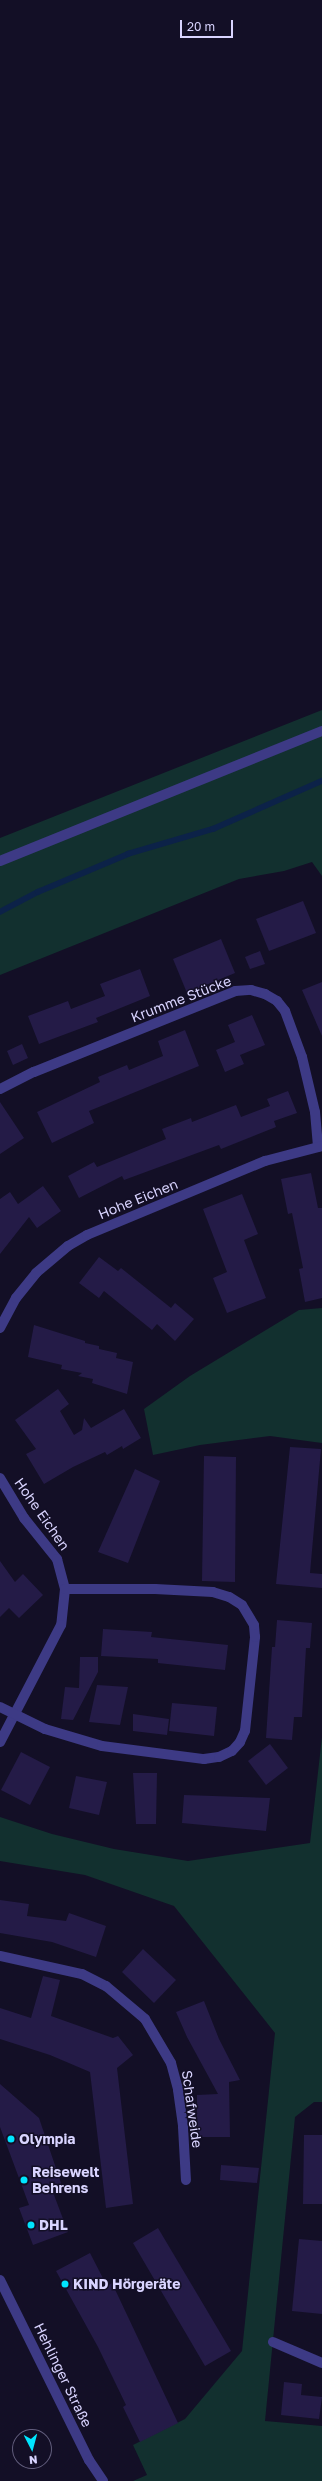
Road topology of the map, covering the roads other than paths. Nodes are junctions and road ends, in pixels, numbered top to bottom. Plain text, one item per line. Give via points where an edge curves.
1 (322, 731) edge
2 (0, 861) edge
3 (0, 1089) edge
4 (320, 1146) edge
5 (0, 1328) edge
6 (0, 1478) edge
7 (66, 1589) junction
8 (0, 1707) edge
9 (15, 1715) junction
10 (0, 1742) edge
11 (0, 1956) edge
12 (186, 2180) dead end
13 (0, 2280) edge
14 (273, 2342) dead end
15 (322, 2363) edge
16 (103, 2481) edge

1 - 2 street
3 - 4 street, Krumme Stücke via 34,1072 235,991 251,990 265,994 285,1011 302,1057
4 - 5 street, Hohe Eichen via 265,1161 87,1235 68,1246 36,1273 16,1298
6 - 7 street, Hohe Eichen via 21,1513 57,1559
7 - 9 street, Hohe Eichen via 61,1625
7 - 9 street via 155,1588 213,1592 230,1597 242,1605 252,1620 255,1637 245,1731 232,1751 219,1757 204,1759 102,1746 44,1729
8 - 9 street
9 - 10 street, Hohe Eichen
11 - 12 street, Schafweide via 82,1974 106,1986 144,2019 171,2063 183,2127
13 - 16 street, Hehlinger Straße
14 - 15 street

